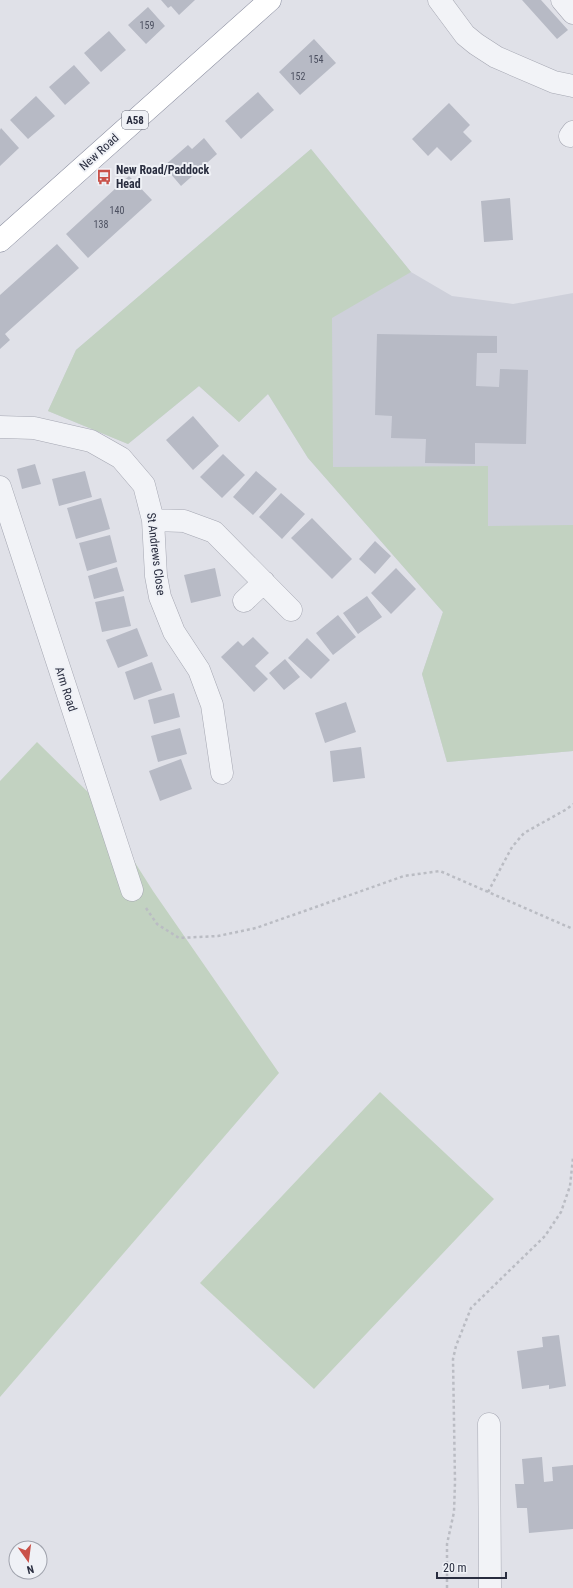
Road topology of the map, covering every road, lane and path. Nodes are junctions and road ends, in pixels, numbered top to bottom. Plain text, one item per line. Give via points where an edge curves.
1 (270, 0) edge
2 (439, 0) edge
3 (562, 0) edge
4 (573, 13) edge
5 (573, 86) edge
6 (0, 241) edge
7 (0, 427) edge
8 (0, 487) edge
9 (153, 520) junction
10 (264, 582) junction
11 (244, 601) dead end
12 (291, 610) dead end
13 (222, 773) dead end
14 (573, 804) edge
15 (132, 890) joint
16 (488, 892) junction
17 (573, 929) edge
18 (573, 1158) edge
19 (489, 1424) dead end
20 (447, 1588) edge
21 (490, 1588) edge

1 - 6 highway, New Road / A58
2 - 5 street via 465,35 496,57 554,82
3 - 4 street
7 - 9 street, St Andrews Close via 34,428 91,441 121,458 144,485
8 - 15 street, Arm Road
9 - 10 street via 184,521 214,532
9 - 13 street, St Andrews Close via 156,576 160,597 174,632 199,670 212,705
10 - 11 street
10 - 12 street
14 - 16 path via 524,833 512,846
15 - 16 path via 157,924 179,938 218,936 256,928 404,876 426,872 440,871
16 - 17 path
18 - 20 path via 570,1186 561,1212 545,1236 471,1308 456,1346 453,1359 454,1512 447,1544
19 - 21 street

